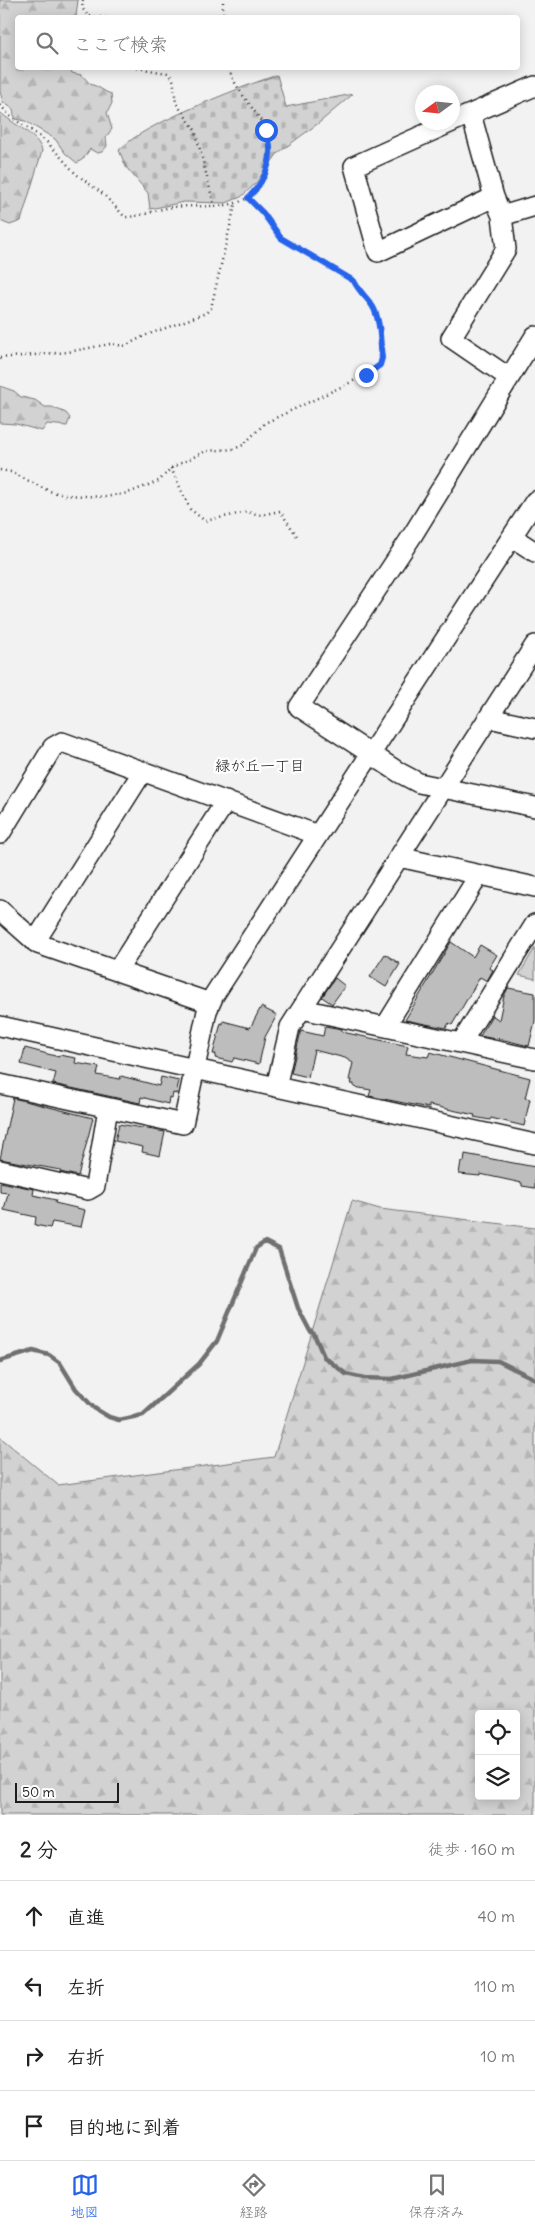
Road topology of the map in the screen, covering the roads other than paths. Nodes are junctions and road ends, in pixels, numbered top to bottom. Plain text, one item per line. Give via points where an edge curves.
1 (535, 86) edge
2 (471, 114) junction
3 (460, 119) edge
4 (434, 130) edge
5 (494, 197) junction
6 (535, 206) edge
7 (502, 216) junction
8 (535, 336) edge
9 (508, 377) junction
10 (535, 501) edge
11 (512, 536) junction
12 (535, 552) edge
13 (535, 645) edge
14 (488, 718) junction
15 (535, 728) edge
16 (371, 753) junction
17 (143, 771) junction
18 (444, 788) junction
19 (226, 801) junction
20 (535, 807) edge
21 (0, 834) edge
22 (318, 835) junction
23 (399, 857) junction
24 (478, 874) junction
25 (535, 887) edge
26 (0, 910) edge
27 (535, 924) edge
28 (34, 942) junction
29 (117, 971) junction
30 (210, 1003) junction
31 (302, 1009) junction
32 (0, 1026) edge
33 (385, 1027) junction
34 (462, 1044) junction
35 (535, 1059) edge
36 (195, 1069) junction
37 (0, 1084) edge
38 (276, 1087) junction
39 (108, 1108) junction
40 (535, 1144) edge
41 (0, 1170) edge

1 - 2 street
2 - 3 street
2 - 5 street
4 - 5 street via 354,166 378,252
5 - 7 street
6 - 7 street
7 - 9 street via 506,249 451,338
8 - 9 street
9 - 16 street via 412,536 299,707
10 - 11 street
11 - 12 street
11 - 16 street
13 - 14 street
14 - 15 street
14 - 18 street
16 - 18 street via 419,783
16 - 22 street
17 - 19 street
17 - 21 street via 66,743 57,743
17 - 28 street
18 - 20 street
18 - 23 street
19 - 22 street
19 - 29 street
22 - 30 street
23 - 24 street
23 - 31 street
24 - 25 street
24 - 33 street
26 - 28 street
27 - 34 street
28 - 29 street
29 - 30 street
30 - 36 street
31 - 33 street
31 - 38 street via 287,1035
32 - 36 street
33 - 34 street
34 - 35 street
36 - 38 street
36 - 39 street via 183,1124
37 - 39 street
38 - 40 street
39 - 41 street via 95,1186 88,1190

